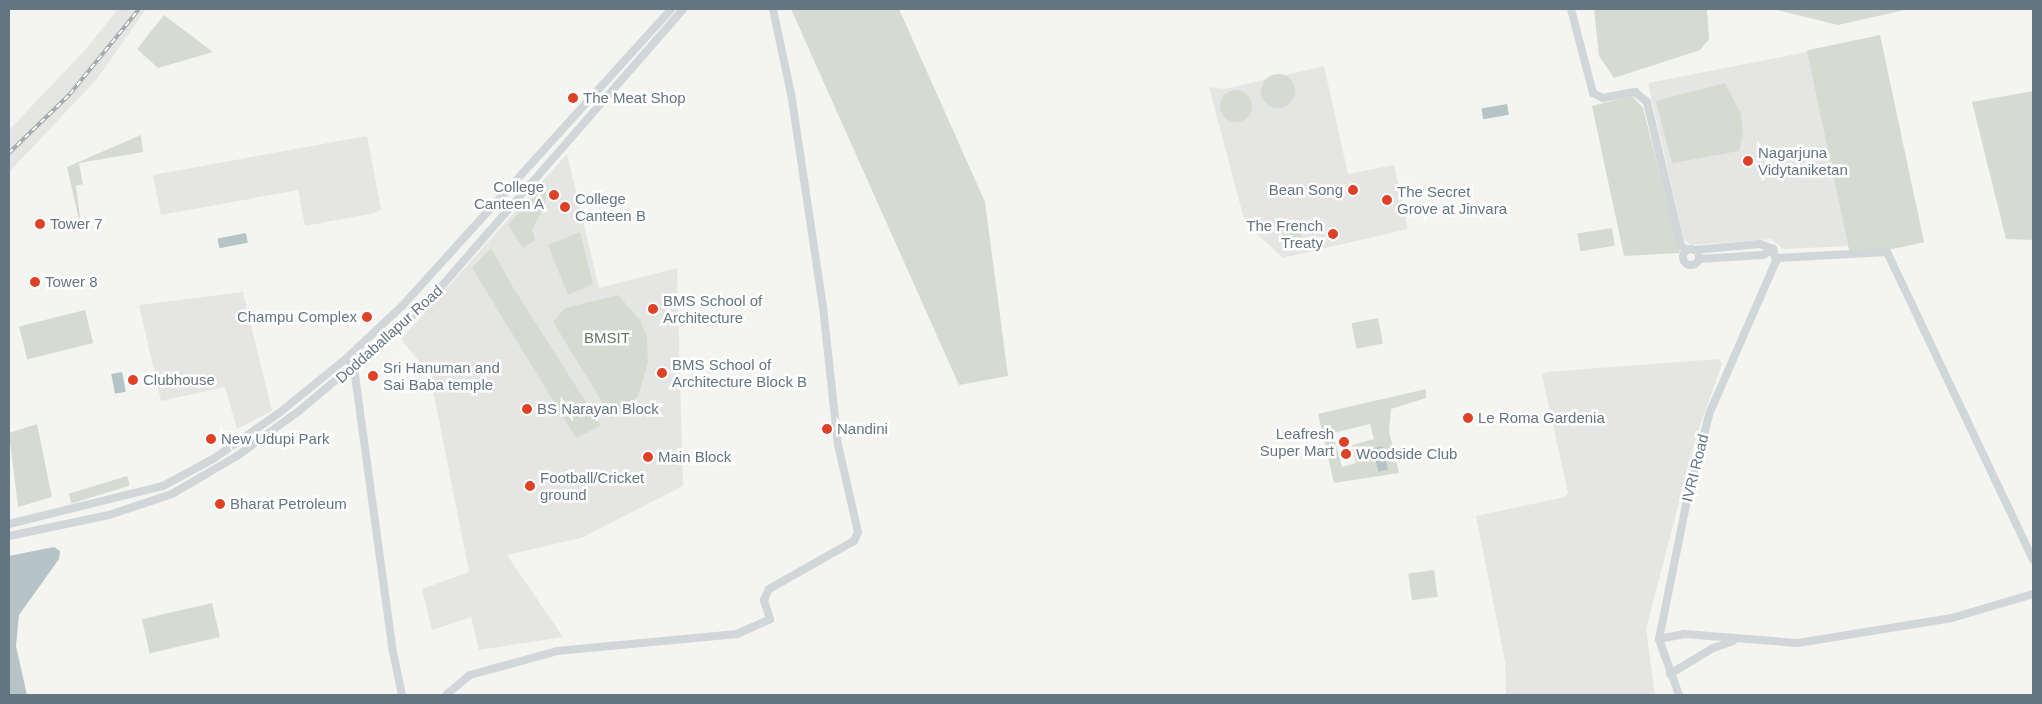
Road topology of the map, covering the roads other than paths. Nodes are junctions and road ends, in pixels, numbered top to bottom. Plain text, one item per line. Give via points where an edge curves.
1 (671, 9) edge
2 (683, 9) edge
3 (773, 9) edge
4 (1571, 9) edge
5 (1773, 249) junction
6 (1691, 250) junction
7 (1776, 258) junction
8 (1699, 259) junction
9 (346, 358) junction
10 (354, 368) junction
11 (9, 524) edge
12 (9, 536) edge
13 (2033, 560) edge
14 (2033, 594) edge
15 (1708, 637) junction
16 (1660, 639) junction
17 (1738, 640) junction
18 (1711, 649) junction
19 (1670, 674) junction
20 (402, 695) edge
21 (446, 695) edge
22 (1680, 695) edge

1 - 9 main road, Doddaballapur Road via 489,213 384,324
2 - 10 main road, Doddaballapur Road via 426,304
3 - 21 main road via 791,94 823,307 838,445 858,532 854,541 769,589 764,600 770,619 736,634 558,650 470,675
4 - 6 main road via 1593,93 1603,98 1634,92 1647,102 1681,246
5 - 6 main road via 1760,244
5 - 7 main road
5 - 8 main road via 1763,255
6 - 8 main road
6 - 8 main road via 1683,256 1686,264 1694,264
7 - 13 main road via 1886,252
7 - 16 main road, IVRI Road via 1710,412 1688,495
9 - 10 main road
9 - 11 main road, Doddaballapur Road via 264,424 192,473 129,498
10 - 12 main road, Doddaballapur Road via 270,433 172,494 109,515
10 - 20 main road via 392,647
14 - 17 main road via 1952,618 1829,639 1798,643
15 - 16 main road via 1684,634
15 - 17 main road
15 - 18 main road
16 - 19 main road, IVRI Road
17 - 18 main road
18 - 19 main road
19 - 22 main road, IVRI Road

